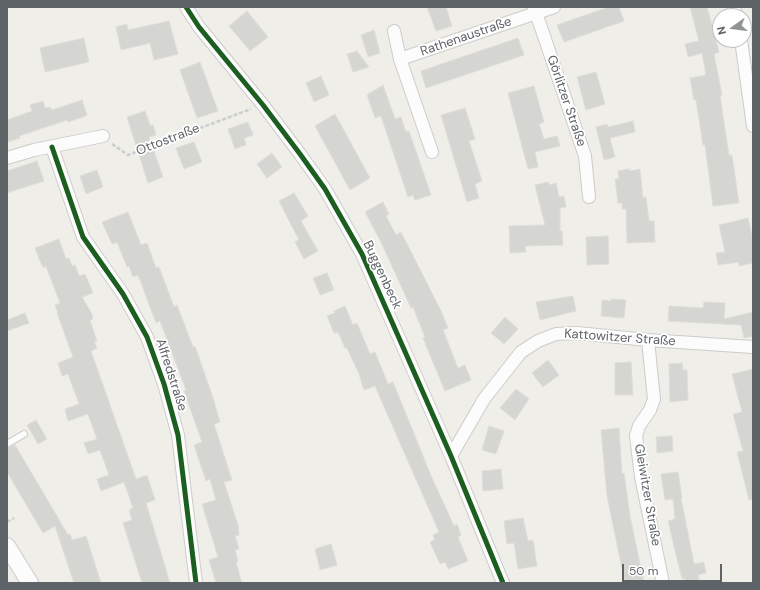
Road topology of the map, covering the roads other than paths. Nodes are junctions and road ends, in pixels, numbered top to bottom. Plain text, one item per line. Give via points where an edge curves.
1 (186, 7) edge
2 (554, 7) edge
3 (535, 10) edge
4 (394, 31) dead end
5 (742, 48) edge
6 (400, 59) junction
7 (753, 126) edge
8 (103, 136) road end
9 (52, 147) junction
10 (432, 152) dead end
11 (7, 158) edge
12 (589, 197) dead end
13 (648, 340) junction
14 (753, 346) edge
15 (24, 434) dead end
16 (7, 444) edge
17 (451, 456) junction
18 (7, 546) edge
19 (30, 583) edge
20 (196, 583) edge
21 (503, 583) edge
22 (662, 583) edge

1 - 17 street, Buggenbeck via 199,27 263,105 325,190 362,254
2 - 3 street, Rathenaustraße
3 - 6 street, Rathenaustraße
3 - 12 street, Görlitzer Straße via 585,156
4 - 6 street
5 - 7 street
6 - 10 street
8 - 9 street
9 - 11 street
9 - 20 street, Alfredstraße via 83,237 123,294 144,331 164,384 178,435
13 - 14 street, Kattowitzer Straße
13 - 17 street, Kattowitzer Straße via 577,333 556,334 538,341 522,352 484,399
13 - 22 street, Gleiwitzer Straße via 654,399 650,410 638,426 636,436 641,478
15 - 16 lane
17 - 21 street, Buggenbeck
18 - 19 street

